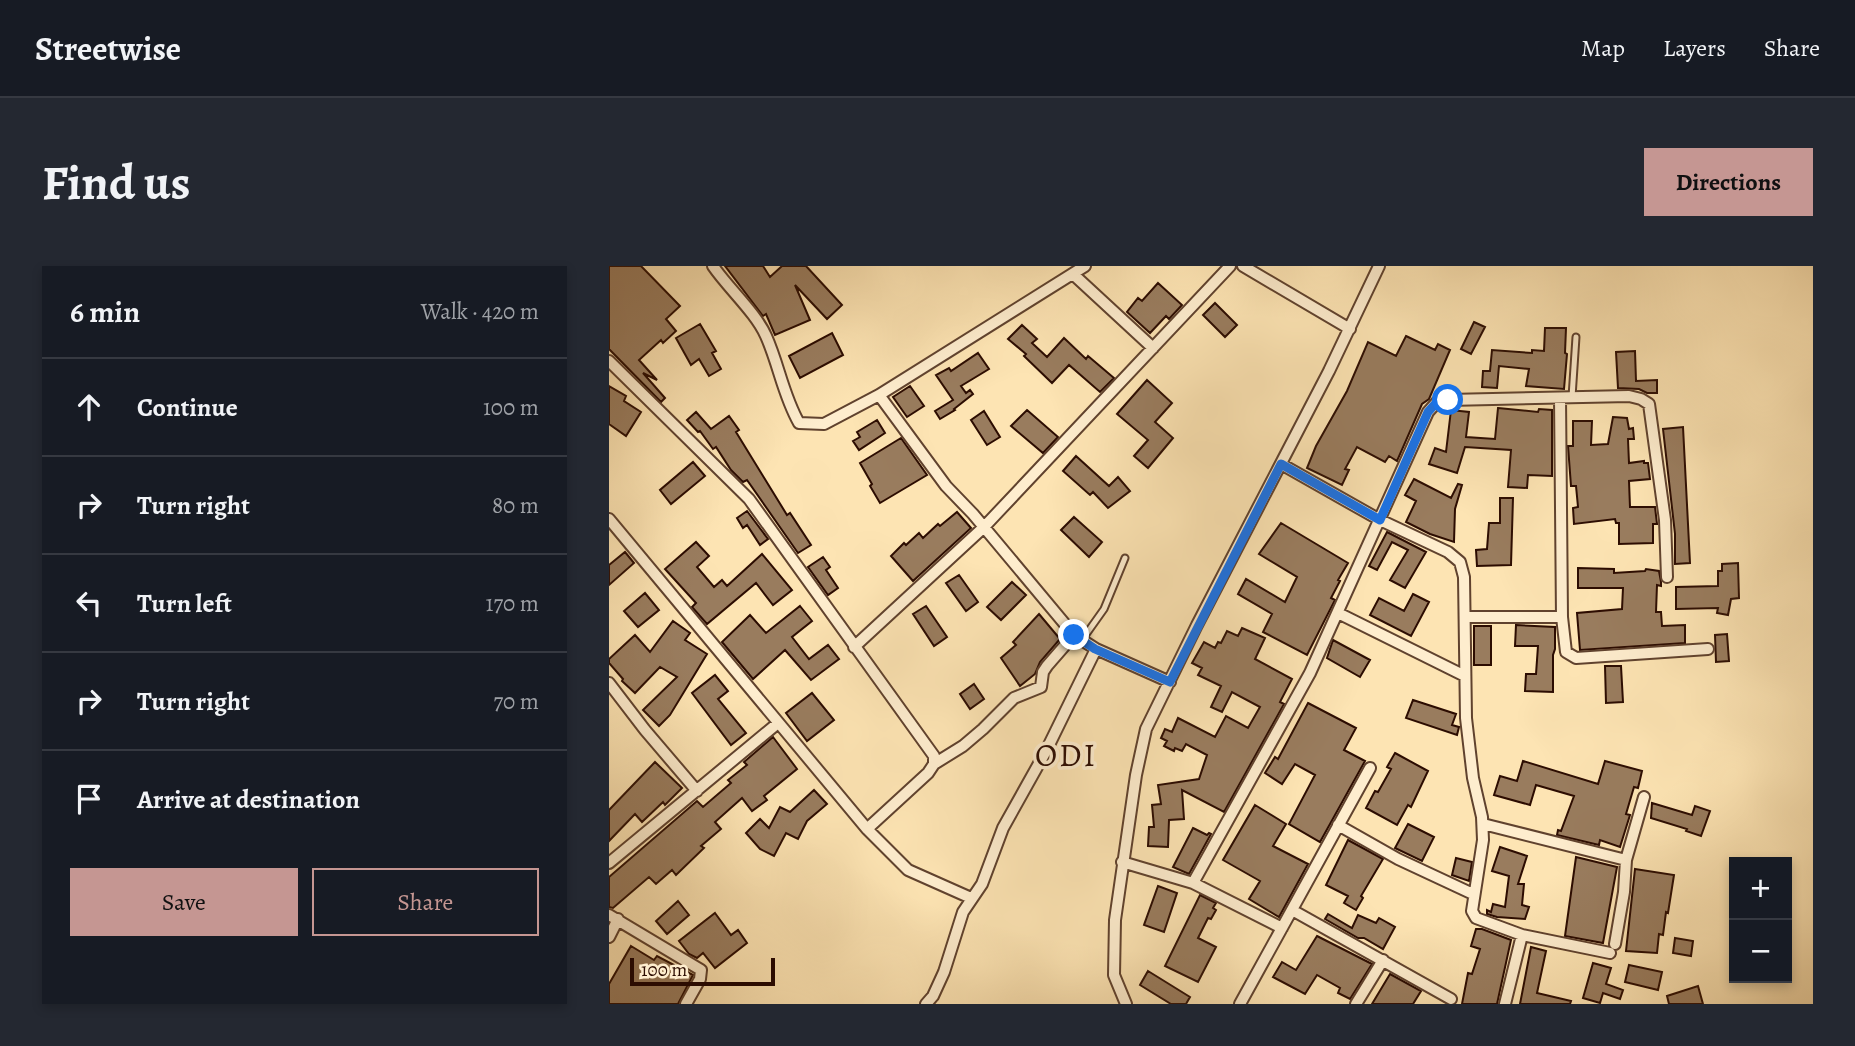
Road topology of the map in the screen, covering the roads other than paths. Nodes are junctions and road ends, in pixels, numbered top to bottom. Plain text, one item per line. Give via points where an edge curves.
1 (713, 266) edge
2 (1085, 266) edge
3 (1230, 266) edge
4 (1243, 266) edge
5 (1379, 266) edge
6 (1074, 275) junction
7 (1350, 330) junction
8 (1576, 337) dead end
9 (1153, 348) junction
10 (609, 361) edge
11 (879, 395) junction
12 (1566, 398) junction
13 (1281, 464) junction
14 (609, 519) edge
15 (1380, 520) junction
16 (984, 527) junction
17 (1125, 558) dead end
18 (1667, 577) dead end
19 (1338, 613) junction
20 (1465, 617) junction
21 (1562, 617) junction
22 (1078, 638) junction
23 (854, 647) junction
24 (1095, 649) junction
25 (1708, 649) dead end
26 (1465, 676) junction
27 (609, 682) edge
28 (1170, 682) junction
29 (778, 723) junction
30 (935, 764) junction
31 (1370, 768) dead end
32 (697, 791) junction
33 (1644, 797) dead end
34 (1483, 824) junction
35 (1338, 825) junction
36 (867, 829) junction
37 (1626, 860) junction
38 (1122, 862) junction
39 (609, 863) edge
40 (1193, 883) junction
41 (1473, 894) junction
42 (971, 898) junction
43 (1292, 910) junction
44 (614, 917) edge
45 (1282, 928) junction
46 (1521, 935) junction
47 (609, 937) edge
48 (1383, 960) junction
49 (1451, 999) dead end
50 (686, 1004) edge
51 (926, 1004) edge
52 (1126, 1004) edge
53 (1240, 1004) edge
54 (1356, 1004) edge
55 (1504, 1004) edge

1 - 11 street via 765,333 799,423 824,424
2 - 6 street
3 - 9 street
4 - 7 street
5 - 7 street
6 - 9 street
6 - 11 street
7 - 13 street
8 - 12 lane
9 - 16 street
10 - 23 street via 748,499
11 - 16 street via 946,486
12 - 15 street via 1437,402 1428,412
12 - 18 street via 1629,396 1649,404 1665,520
12 - 21 street
13 - 15 street
13 - 28 street
14 - 29 street
15 - 19 street
15 - 20 street via 1460,562
16 - 22 street
16 - 23 street
17 - 22 lane via 1104,609
19 - 26 street
19 - 40 street via 1310,673
20 - 21 street
20 - 26 street
21 - 25 street via 1566,652 1576,658
22 - 24 street
22 - 30 street via 1047,666 1041,687 1014,698 963,746
23 - 30 street via 934,756
24 - 28 street
24 - 42 street via 1003,828 982,884
26 - 34 street via 1472,778
27 - 32 street
28 - 38 street via 1146,729
29 - 32 street
29 - 36 street
30 - 36 street
31 - 35 street
32 - 39 street
33 - 37 street
34 - 37 street
34 - 41 street
35 - 41 street
35 - 43 street
36 - 42 street via 908,870
37 - 46 street via 1612,948
38 - 40 street
38 - 52 street via 1114,975
40 - 45 street
41 - 46 street via 1476,918
42 - 51 street via 944,972
43 - 45 street
43 - 48 street
44 - 47 street
44 - 50 street via 701,970 701,979
45 - 53 street
46 - 55 street
48 - 49 street
48 - 54 street

